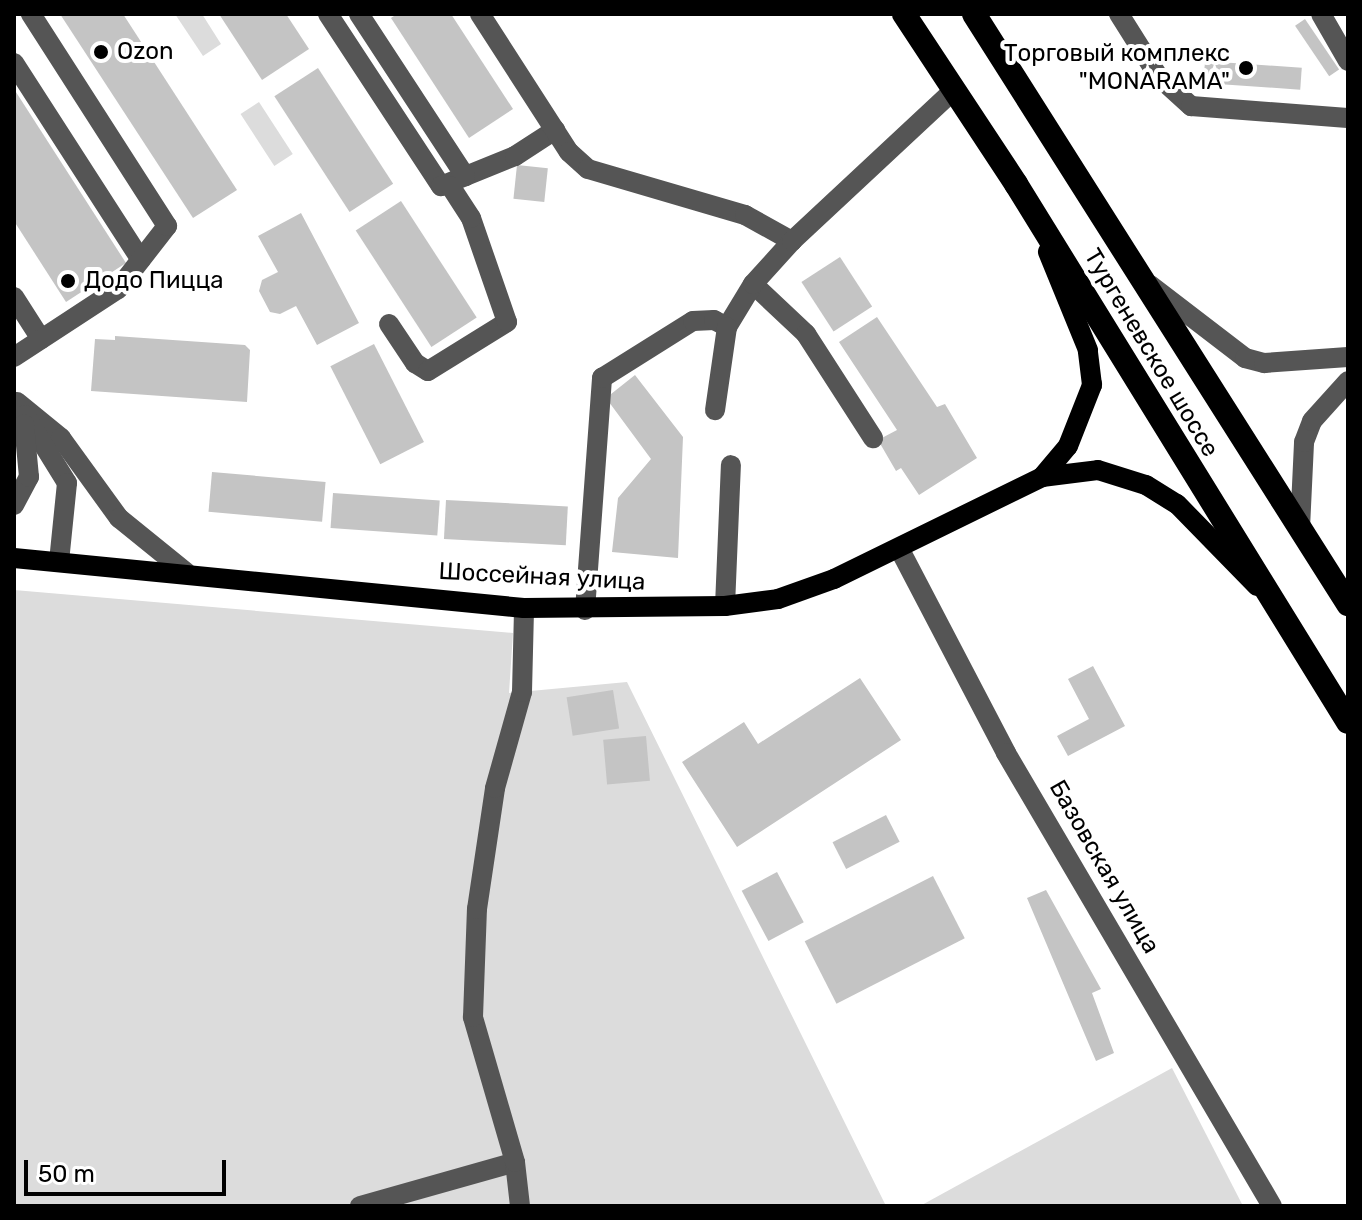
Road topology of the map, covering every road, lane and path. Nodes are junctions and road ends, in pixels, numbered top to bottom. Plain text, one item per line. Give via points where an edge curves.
1 (31, 14) edge
2 (328, 14) edge
3 (480, 14) edge
4 (904, 14) edge
5 (974, 14) edge
6 (1119, 14) edge
7 (1321, 14) edge
8 (369, 18) edge
9 (1348, 61) edge
10 (14, 63) edge
11 (954, 90) junction
12 (1348, 118) edge
13 (555, 130) junction
14 (457, 181) junction
15 (1016, 184) junction
16 (792, 241) junction
17 (141, 260) junction
18 (1145, 282) junction
19 (753, 284) junction
20 (14, 297) edge
21 (389, 324) dead end
22 (727, 327) junction
23 (41, 339) junction
24 (14, 357) edge
25 (1348, 357) edge
26 (1348, 381) edge
27 (15, 400) edge
28 (715, 410) dead end
29 (873, 438) dead end
30 (731, 465) dead end
31 (1042, 477) junction
32 (14, 505) edge
33 (1300, 528) junction
34 (900, 550) junction
35 (14, 558) edge
36 (59, 562) junction
37 (187, 573) junction
38 (1268, 597) junction
39 (1348, 604) edge
40 (725, 606) junction
41 (524, 608) junction
42 (585, 610) junction
43 (1348, 722) edge
44 (515, 1162) junction
45 (360, 1206) edge
46 (520, 1206) edge
47 (1272, 1206) edge

1 - 17 street via 165,221 166,230
2 - 14 street via 437,182
3 - 13 street
4 - 11 highway, Тургеневское шоссе
5 - 18 highway, Тургеневское шоссе
6 - 12 street via 1158,76 1191,106
7 - 9 street
8 - 14 street
10 - 17 street
11 - 15 highway, Тургеневское шоссе
11 - 16 street
13 - 14 street via 515,156
13 - 16 street via 588,169 745,215
14 - 21 street via 507,322 428,371 415,363
15 - 31 main road via 1073,307 1092,385 1083,419
15 - 38 highway, Тургеневское шоссе
16 - 19 street
17 - 23 street via 118,289
18 - 25 street via 1245,358 1264,363
18 - 33 highway, Тургеневское шоссе
19 - 22 street
19 - 29 street via 806,334
20 - 23 street
22 - 28 street
22 - 42 street via 702,317 636,352 602,378
23 - 24 street
26 - 33 street via 1312,421 1304,442
27 - 32 street via 31,458 29,477
27 - 36 street via 67,483
27 - 37 street via 61,438 119,518
30 - 40 street
31 - 34 main road, Шоссейная улица
31 - 38 main road via 1098,470 1146,485 1177,504
33 - 39 highway, Тургеневское шоссе
34 - 40 main road, Шоссейная улица via 778,599
34 - 47 street, Базовская улица via 1006,753
35 - 36 main road, Шоссейная улица
36 - 37 main road, Шоссейная улица
37 - 41 main road, Шоссейная улица
38 - 43 highway, Тургеневское шоссе
40 - 42 main road, Шоссейная улица
41 - 42 main road, Шоссейная улица
41 - 44 street via 522,692 495,788 477,909 473,1017
44 - 45 street
44 - 46 street

